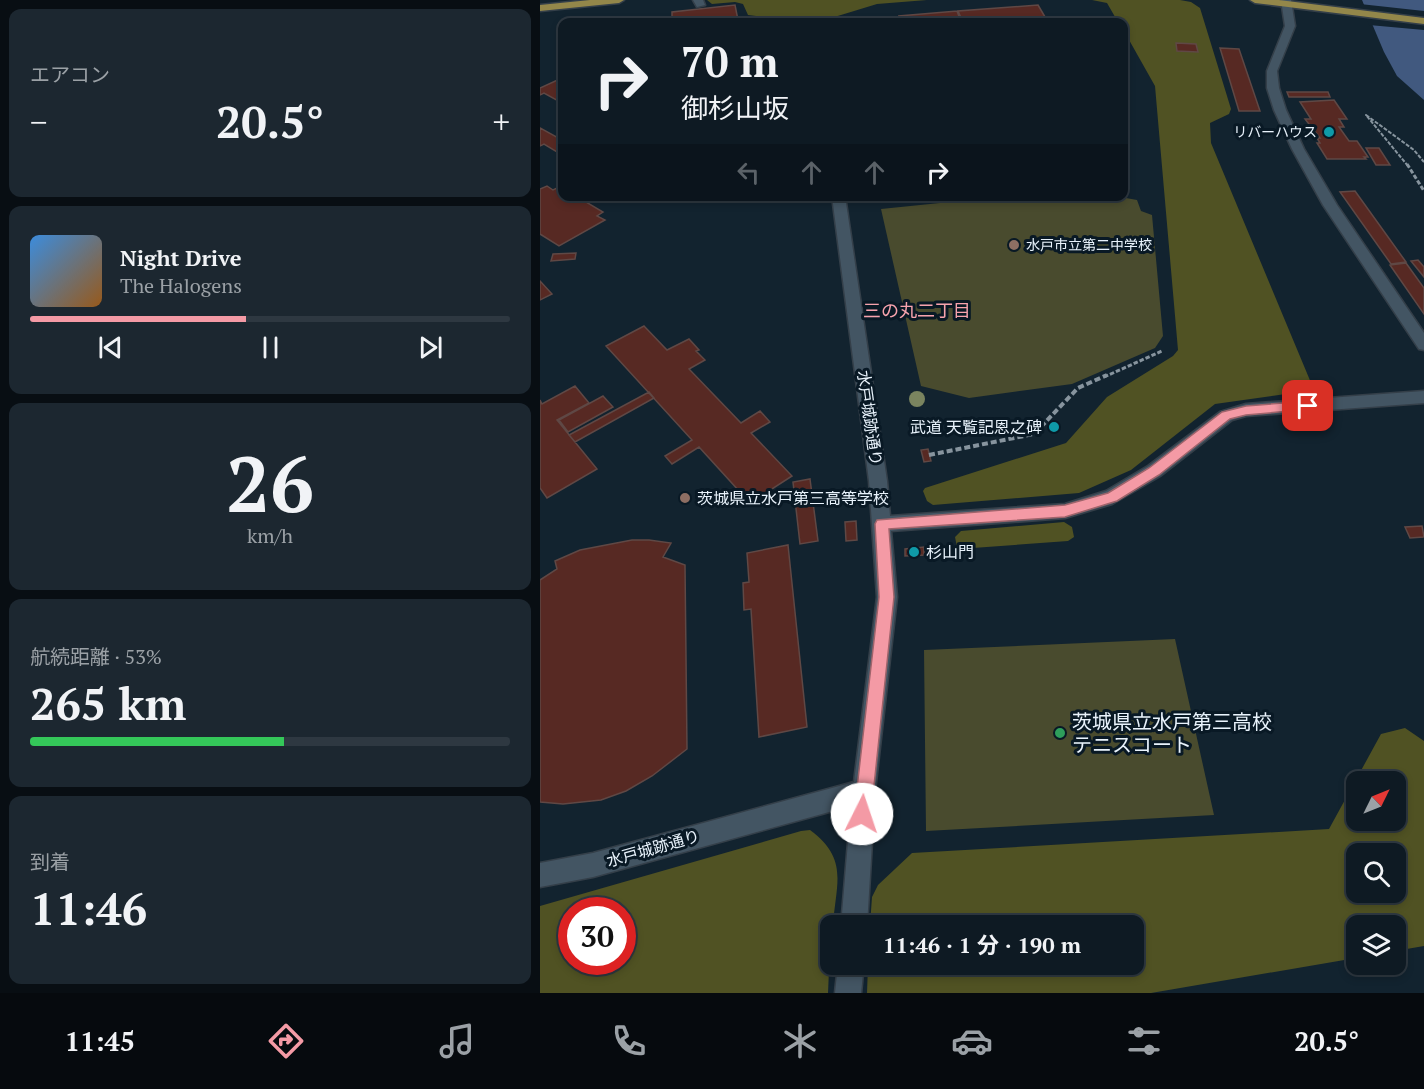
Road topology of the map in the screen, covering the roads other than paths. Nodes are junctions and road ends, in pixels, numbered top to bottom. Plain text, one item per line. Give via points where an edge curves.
1 (619, 0) edge
2 (1255, 0) edge
3 (1287, 3) edge
4 (540, 8) edge
5 (1424, 21) edge
6 (839, 201) edge
7 (1424, 345) edge
8 (1424, 397) edge
9 (882, 524) junction
10 (864, 791) junction
11 (540, 874) edge
12 (855, 915) edge
13 (849, 975) edge
14 (848, 993) edge

1 - 4 main road
2 - 3 main road
3 - 5 main road
3 - 7 street via 1290,27 1272,71 1280,110 1330,205
6 - 9 street, 水戸城跡通り
8 - 9 street via 1246,410 1226,416 1154,471 1112,497 1065,511
9 - 10 street, 水戸城跡通り via 887,597
10 - 11 street, 水戸城跡通り via 593,865
10 - 12 street
13 - 14 street

